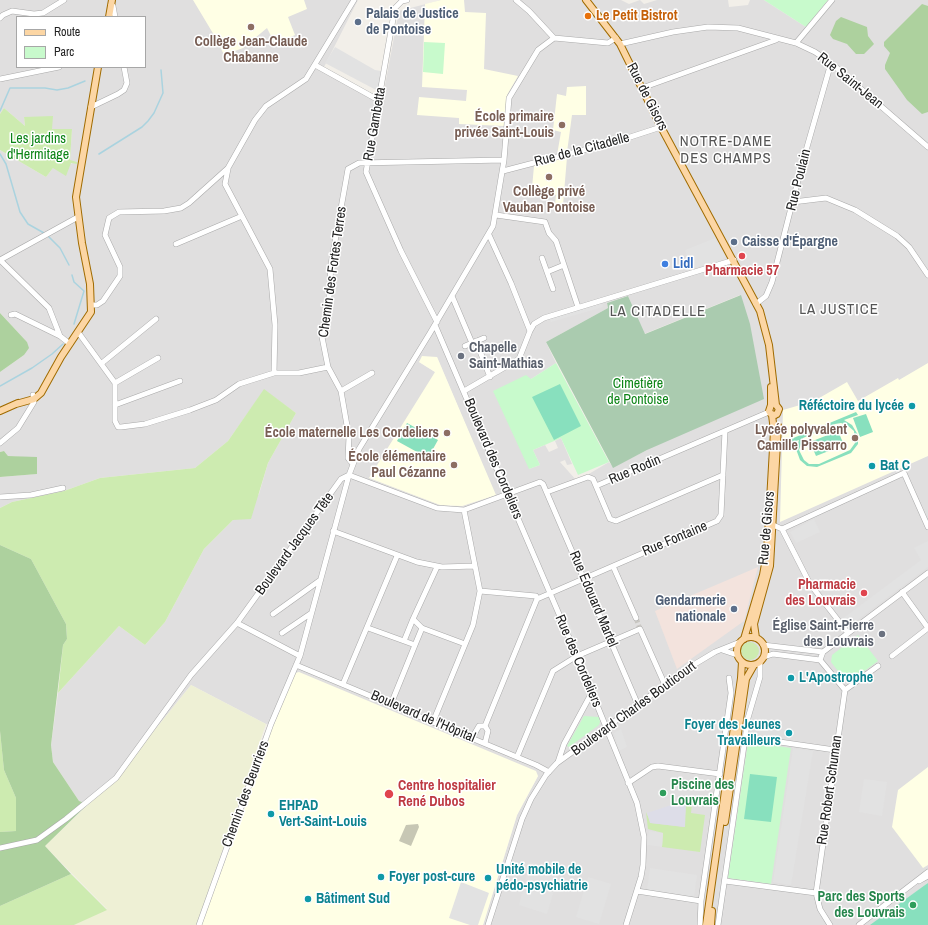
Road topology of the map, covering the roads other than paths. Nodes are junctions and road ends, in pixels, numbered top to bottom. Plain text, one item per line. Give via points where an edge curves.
1 (64, 0) edge
2 (354, 0) edge
3 (407, 0) edge
4 (516, 0) edge
5 (586, 0) edge
6 (832, 0) edge
7 (111, 3) edge
8 (109, 16) edge
9 (115, 16) edge
10 (0, 18) edge
11 (554, 38) junction
12 (777, 39) junction
13 (618, 41) junction
14 (796, 43) junction
15 (831, 63) junction
16 (315, 66) junction
17 (54, 68) edge
18 (98, 68) edge
19 (124, 68) edge
20 (0, 79) edge
21 (642, 88) junction
22 (380, 101) junction
23 (91, 107) junction
24 (661, 127) junction
25 (928, 147) edge
26 (504, 160) junction
27 (368, 162) junction
28 (228, 168) junction
29 (503, 171) junction
30 (793, 202) junction
31 (78, 215) junction
32 (496, 215) junction
33 (242, 216) junction
34 (489, 235) junction
35 (176, 244) dead end
36 (542, 258) dead end
37 (0, 260) edge
38 (734, 260) junction
39 (564, 266) junction
40 (547, 272) junction
41 (928, 275) edge
42 (554, 289) dead end
43 (452, 296) junction
44 (756, 304) junction
45 (91, 305) junction
46 (578, 307) junction
47 (11, 315) dead end
48 (156, 319) dead end
49 (436, 323) junction
50 (530, 331) junction
51 (78, 332) junction
52 (60, 336) junction
53 (484, 338) dead end
54 (474, 342) junction
55 (69, 346) junction
56 (465, 346) dead end
57 (158, 358) dead end
58 (102, 363) junction
59 (328, 367) junction
60 (274, 373) junction
61 (372, 373) dead end
62 (490, 377) junction
63 (180, 381) dead end
64 (116, 383) junction
65 (341, 390) junction
66 (464, 391) junction
67 (33, 397) junction
68 (115, 405) junction
69 (774, 405) junction
70 (2, 412) edge
71 (774, 415) junction
72 (725, 431) junction
73 (0, 443) edge
74 (352, 463) junction
75 (349, 475) junction
76 (723, 475) junction
77 (596, 486) junction
78 (63, 488) dead end
79 (547, 492) junction
80 (508, 495) junction
81 (0, 497) edge
82 (464, 510) junction
83 (773, 525) junction
84 (928, 527) edge
85 (782, 529) junction
86 (333, 531) junction
87 (397, 556) junction
88 (475, 566) junction
89 (613, 566) junction
90 (436, 567) junction
91 (928, 573) edge
92 (584, 579) junction
93 (319, 581) junction
94 (480, 591) junction
95 (902, 592) junction
96 (550, 594) junction
97 (537, 599) junction
98 (273, 614) dead end
99 (310, 614) junction
100 (636, 618) tunnel mouth
101 (413, 620) junction
102 (238, 623) junction
103 (368, 628) junction
104 (422, 628) junction
105 (928, 628) edge
106 (282, 633) dead end
107 (848, 633) junction
108 (756, 638) junction
109 (610, 640) junction
110 (742, 640) junction
111 (404, 641) junction
112 (466, 644) junction
113 (764, 644) junction
114 (415, 645) junction
115 (721, 650) junction
116 (823, 652) junction
117 (737, 655) junction
118 (300, 656) junction
119 (577, 656) junction
120 (892, 656) dead end
121 (762, 659) junction
122 (820, 660) junction
123 (742, 662) junction
124 (296, 665) junction
125 (754, 665) junction
126 (878, 666) dead end
127 (730, 678) dead end
128 (343, 684) junction
129 (665, 685) junction
130 (845, 690) junction
131 (740, 691) junction
132 (731, 693) junction
133 (592, 694) junction
134 (390, 704) junction
135 (638, 705) junction
136 (433, 722) junction
137 (485, 726) junction
138 (606, 728) junction
139 (745, 737) junction
140 (472, 738) junction
141 (485, 743) junction
142 (835, 750) junction
143 (517, 756) junction
144 (557, 763) junction
145 (549, 772) junction
146 (720, 774) junction
147 (628, 783) junction
148 (0, 848) edge
149 (928, 872) edge
150 (928, 876) edge
151 (725, 881) junction
152 (918, 881) junction
153 (638, 891) junction
154 (816, 893) junction
155 (701, 901) junction
156 (199, 925) edge
157 (488, 925) edge
158 (626, 925) edge
159 (700, 925) edge
160 (706, 925) edge
161 (710, 925) edge
162 (718, 925) edge
163 (830, 925) edge
164 (859, 925) edge

1 - 10 street via 43,13 12,12
2 - 16 street
3 - 22 street, Rue Gambetta via 395,8
4 - 11 street
5 - 13 main road, Rue de Gisors
6 - 14 street
7 - 8 main road
7 - 9 street
11 - 13 street, Rue Saint-Jean via 608,43
11 - 26 street via 538,50 509,98
12 - 13 street, Rue Saint-Jean via 738,28 708,27
12 - 14 street, Rue Saint-Jean
12 - 21 street
13 - 21 main road, Rue de Gisors
14 - 15 street, Rue Saint-Jean
15 - 25 street, Rue Saint-Jean
15 - 30 street, Rue Poulain via 802,161
16 - 22 street
16 - 28 street via 306,79 266,106 255,120
17 - 20 street
18 - 23 main road
19 - 23 street via 127,84 124,90
21 - 24 main road, Rue de Gisors
22 - 27 street, Rue Gambetta
23 - 31 main road via 76,195
24 - 29 street, Rue de la Citadelle
24 - 38 main road, Rue de Gisors
26 - 27 street
26 - 29 street
27 - 49 street, Rue Gambetta via 366,172
27 - 59 street, Chemin des Fortes Terres via 359,163 348,169 331,264 329,298 322,337
28 - 33 street via 224,182
28 - 45 street via 181,208 119,212 109,218 105,235 120,268 120,276 103,301 95,306
29 - 32 street
30 - 41 street via 826,198 855,210 905,243 914,252
30 - 44 street, Rue Poulain via 772,282 766,296
31 - 37 street
31 - 45 main road
32 - 34 street
32 - 39 street via 545,222 549,233 556,241
33 - 35 street
33 - 60 street via 270,269 275,325
34 - 43 street
34 - 50 street
36 - 40 street
37 - 52 street via 49,308
38 - 44 main road, Rue de Gisors
38 - 46 street
39 - 40 street
39 - 46 street
40 - 42 street
43 - 49 street
43 - 54 street
44 - 69 main road, Rue de Gisors
45 - 51 main road via 90,315
46 - 50 street via 544,318 534,324
47 - 52 street via 19,316
48 - 58 street
49 - 66 street, Boulevard des Cordeliers
49 - 74 street
50 - 62 street via 518,359
51 - 55 main road
51 - 58 street
52 - 55 street
53 - 54 street
54 - 56 street
54 - 62 street
55 - 67 main road via 47,383
57 - 64 street
58 - 64 street
59 - 60 street via 299,373
59 - 65 street, Chemin des Fortes Terres
60 - 68 street via 239,384 216,400 145,424 118,427
61 - 65 street
62 - 66 street
63 - 68 street
64 - 68 street
65 - 74 street, Chemin des Fortes Terres via 349,437 348,458
66 - 80 street, Boulevard des Cordeliers
67 - 70 main road
67 - 73 street via 34,402 18,428
69 - 71 main road, Rue de Gisors via 779,409
69 - 71 main road via 769,408
71 - 72 street, Rue Rodin
71 - 83 main road, Rue de Gisors via 778,435
71 - 110 main road, Rue de Gisors via 767,553 763,575
72 - 76 street, Rue Fontaine
72 - 77 street, Rue Rodin
74 - 75 street
75 - 82 street via 437,508
75 - 86 street, Chemin des Beurriers
75 - 102 street, Boulevard Jacques Tête via 341,479
76 - 77 street via 616,521 610,519
76 - 89 street, Rue Fontaine via 721,514 717,521
77 - 79 street, Rue Rodin via 593,479 588,477
78 - 81 street via 31,495
79 - 80 street via 540,482
79 - 92 street, Rue Edouard Martel
80 - 82 street
80 - 96 street, Boulevard des Cordeliers
82 - 88 street
83 - 85 street
83 - 108 main road, Rue de Gisors via 770,566 754,624
84 - 85 street via 904,473
85 - 107 street via 810,584
86 - 87 street
86 - 93 street, Chemin des Beurriers
87 - 90 street
87 - 103 street
88 - 90 street
88 - 94 street
89 - 92 street, Rue Fontaine
89 - 100 street
90 - 101 street
91 - 95 street
92 - 96 street, Rue Fontaine
92 - 109 street, Rue Edouard Martel
93 - 98 street
93 - 99 street, Chemin des Beurriers
94 - 97 street via 536,596
94 - 112 street via 476,615
95 - 105 street
95 - 107 street
96 - 97 street, Rue Fontaine
96 - 119 street, Rue des Cordeliers
97 - 137 street
99 - 106 street
99 - 118 street, Chemin des Beurriers
101 - 104 street
101 - 111 street
102 - 118 street
102 - 148 street, Boulevard Jacques Tête via 191,675 116,778 37,840
103 - 111 street
103 - 128 street
104 - 112 street
104 - 114 street
105 - 120 street
107 - 116 street
108 - 110 main road
108 - 113 main road
109 - 119 street
109 - 129 street via 640,629
109 - 135 street, Rue Edouard Martel
110 - 115 street, Boulevard Charles Bouticourt
110 - 117 main road
111 - 114 street
112 - 136 street
113 - 116 street
113 - 121 main road
114 - 134 street
115 - 117 street
115 - 129 street, Boulevard Charles Bouticourt via 714,652
116 - 122 street
117 - 123 main road
118 - 124 street, Chemin des Beurriers
119 - 133 street, Rue des Cordeliers
119 - 143 street via 553,671
121 - 122 street via 772,654
121 - 125 main road
121 - 139 street
122 - 130 street
123 - 125 main road
123 - 131 main road
124 - 128 street, Boulevard de l'Hôpital
124 - 156 street, Chemin des Beurriers via 271,724
125 - 161 main road via 746,679
126 - 130 street
127 - 132 street
128 - 134 street, Boulevard de l'Hôpital
129 - 135 street, Boulevard Charles Bouticourt
130 - 142 street, Rue Robert Schuman
131 - 132 street
131 - 160 main road
132 - 146 street
133 - 138 street, Rue des Cordeliers
133 - 144 street via 564,744
134 - 136 street, Boulevard de l'Hôpital
135 - 138 street, Boulevard Charles Bouticourt
136 - 140 street, Boulevard de l'Hôpital
137 - 140 street via 479,726
137 - 141 street via 488,731
138 - 144 street, Boulevard Charles Bouticourt
138 - 147 street, Rue des Cordeliers
139 - 142 street
139 - 151 street
140 - 141 street, Boulevard de l'Hôpital
141 - 143 street, Boulevard de l'Hôpital
142 - 154 street, Rue Robert Schuman
143 - 145 street, Boulevard de l'Hôpital
144 - 145 street, Boulevard Charles Bouticourt
145 - 157 street, Boulevard Charles Bouticourt via 522,819
146 - 147 street via 658,766 652,767
146 - 155 street
147 - 153 street, Rue des Cordeliers via 640,813 644,837 643,865
149 - 152 street
150 - 152 street
151 - 154 street
151 - 162 street
152 - 164 street
153 - 155 street
153 - 158 street, Rue des Cordeliers
154 - 163 street, Rue Robert Schuman via 820,908
155 - 159 street

